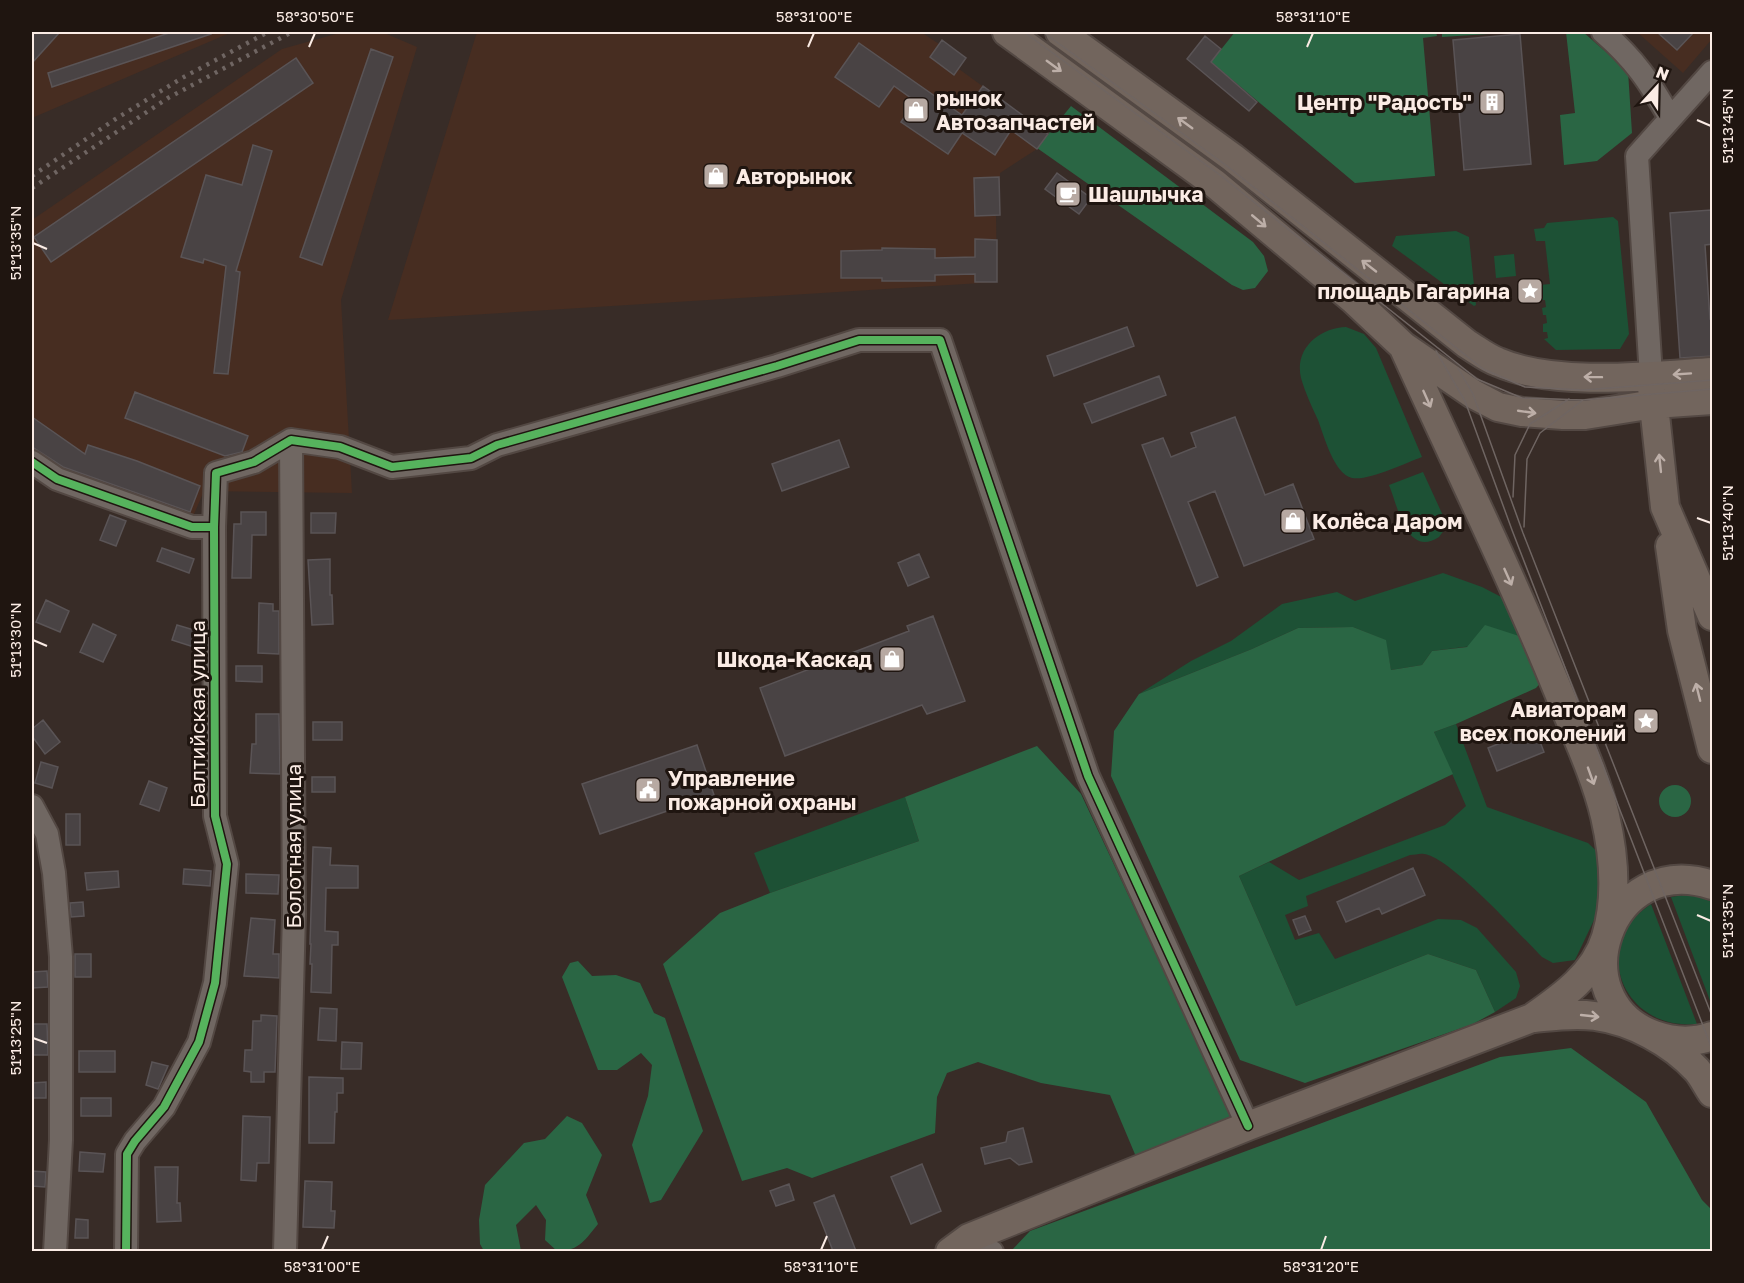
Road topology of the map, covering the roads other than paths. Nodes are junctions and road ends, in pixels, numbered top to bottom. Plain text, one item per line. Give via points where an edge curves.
1 (1007, 32) edge
2 (1060, 32) edge
3 (1603, 32) edge
4 (1713, 72) edge
5 (1670, 118) junction
6 (1403, 346) junction
7 (1713, 372) edge
8 (1541, 374) junction
9 (1651, 376) junction
10 (1473, 394) junction
11 (1713, 400) edge
12 (1654, 404) junction
13 (1443, 436) junction
14 (291, 440) junction
15 (32, 462) edge
16 (1665, 507) junction
17 (214, 527) junction
18 (1703, 576) edge
19 (1713, 616) edge
20 (1713, 749) edge
21 (32, 806) edge
22 (1713, 885) edge
23 (1606, 937) junction
24 (1532, 1018) junction
25 (1647, 1032) junction
26 (1713, 1036) edge
27 (1713, 1093) edge
28 (1248, 1126) junction
29 (970, 1247) edge
30 (54, 1251) edge
31 (126, 1251) edge
32 (285, 1251) edge

1 -> 6 main road via 1214,183
8 -> 2 main road via 1498,363 1467,344 1233,158
3 - 5 street via 1649,80
4 - 5 street
5 - 9 street via 1637,156
6 - 10 main road
6 -> 13 main road
7 -> 9 main road
9 -> 8 main road
8 - 10 main road
9 - 12 main road
10 -> 12 main road via 1498,407 1545,415 1585,415
10 - 13 main road via 1447,420
11 - 12 main road
16 -> 12 main road
13 -> 23 main road via 1546,661 1593,779 1612,860 1613,898
14 - 17 street, Балтийская улица via 254,462 216,473
14 - 28 street via 340,447 392,467 471,458 497,445 858,340 940,340 1088,776
14 - 32 street, Болотная улица via 294,914
15 - 17 street via 57,480 192,527
16 - 18 main road
20 -> 16 main road via 1682,630
17 - 31 street, Балтийская улица via 215,816 227,864 215,983 199,1042 164,1107 127,1154
18 - 19 main road
21 - 30 street via 47,834 61,957 61,1140
22 - 23 main road via 1673,880 1646,889 1620,910
23 - 24 main road via 1594,961 1568,994
23 - 25 main road via 1603,965 1609,990 1625,1016
24 -> 25 main road via 1595,1016
24 - 28 main road
25 - 26 main road via 1684,1041
25 - 27 main road via 1697,1070
28 - 29 main road

